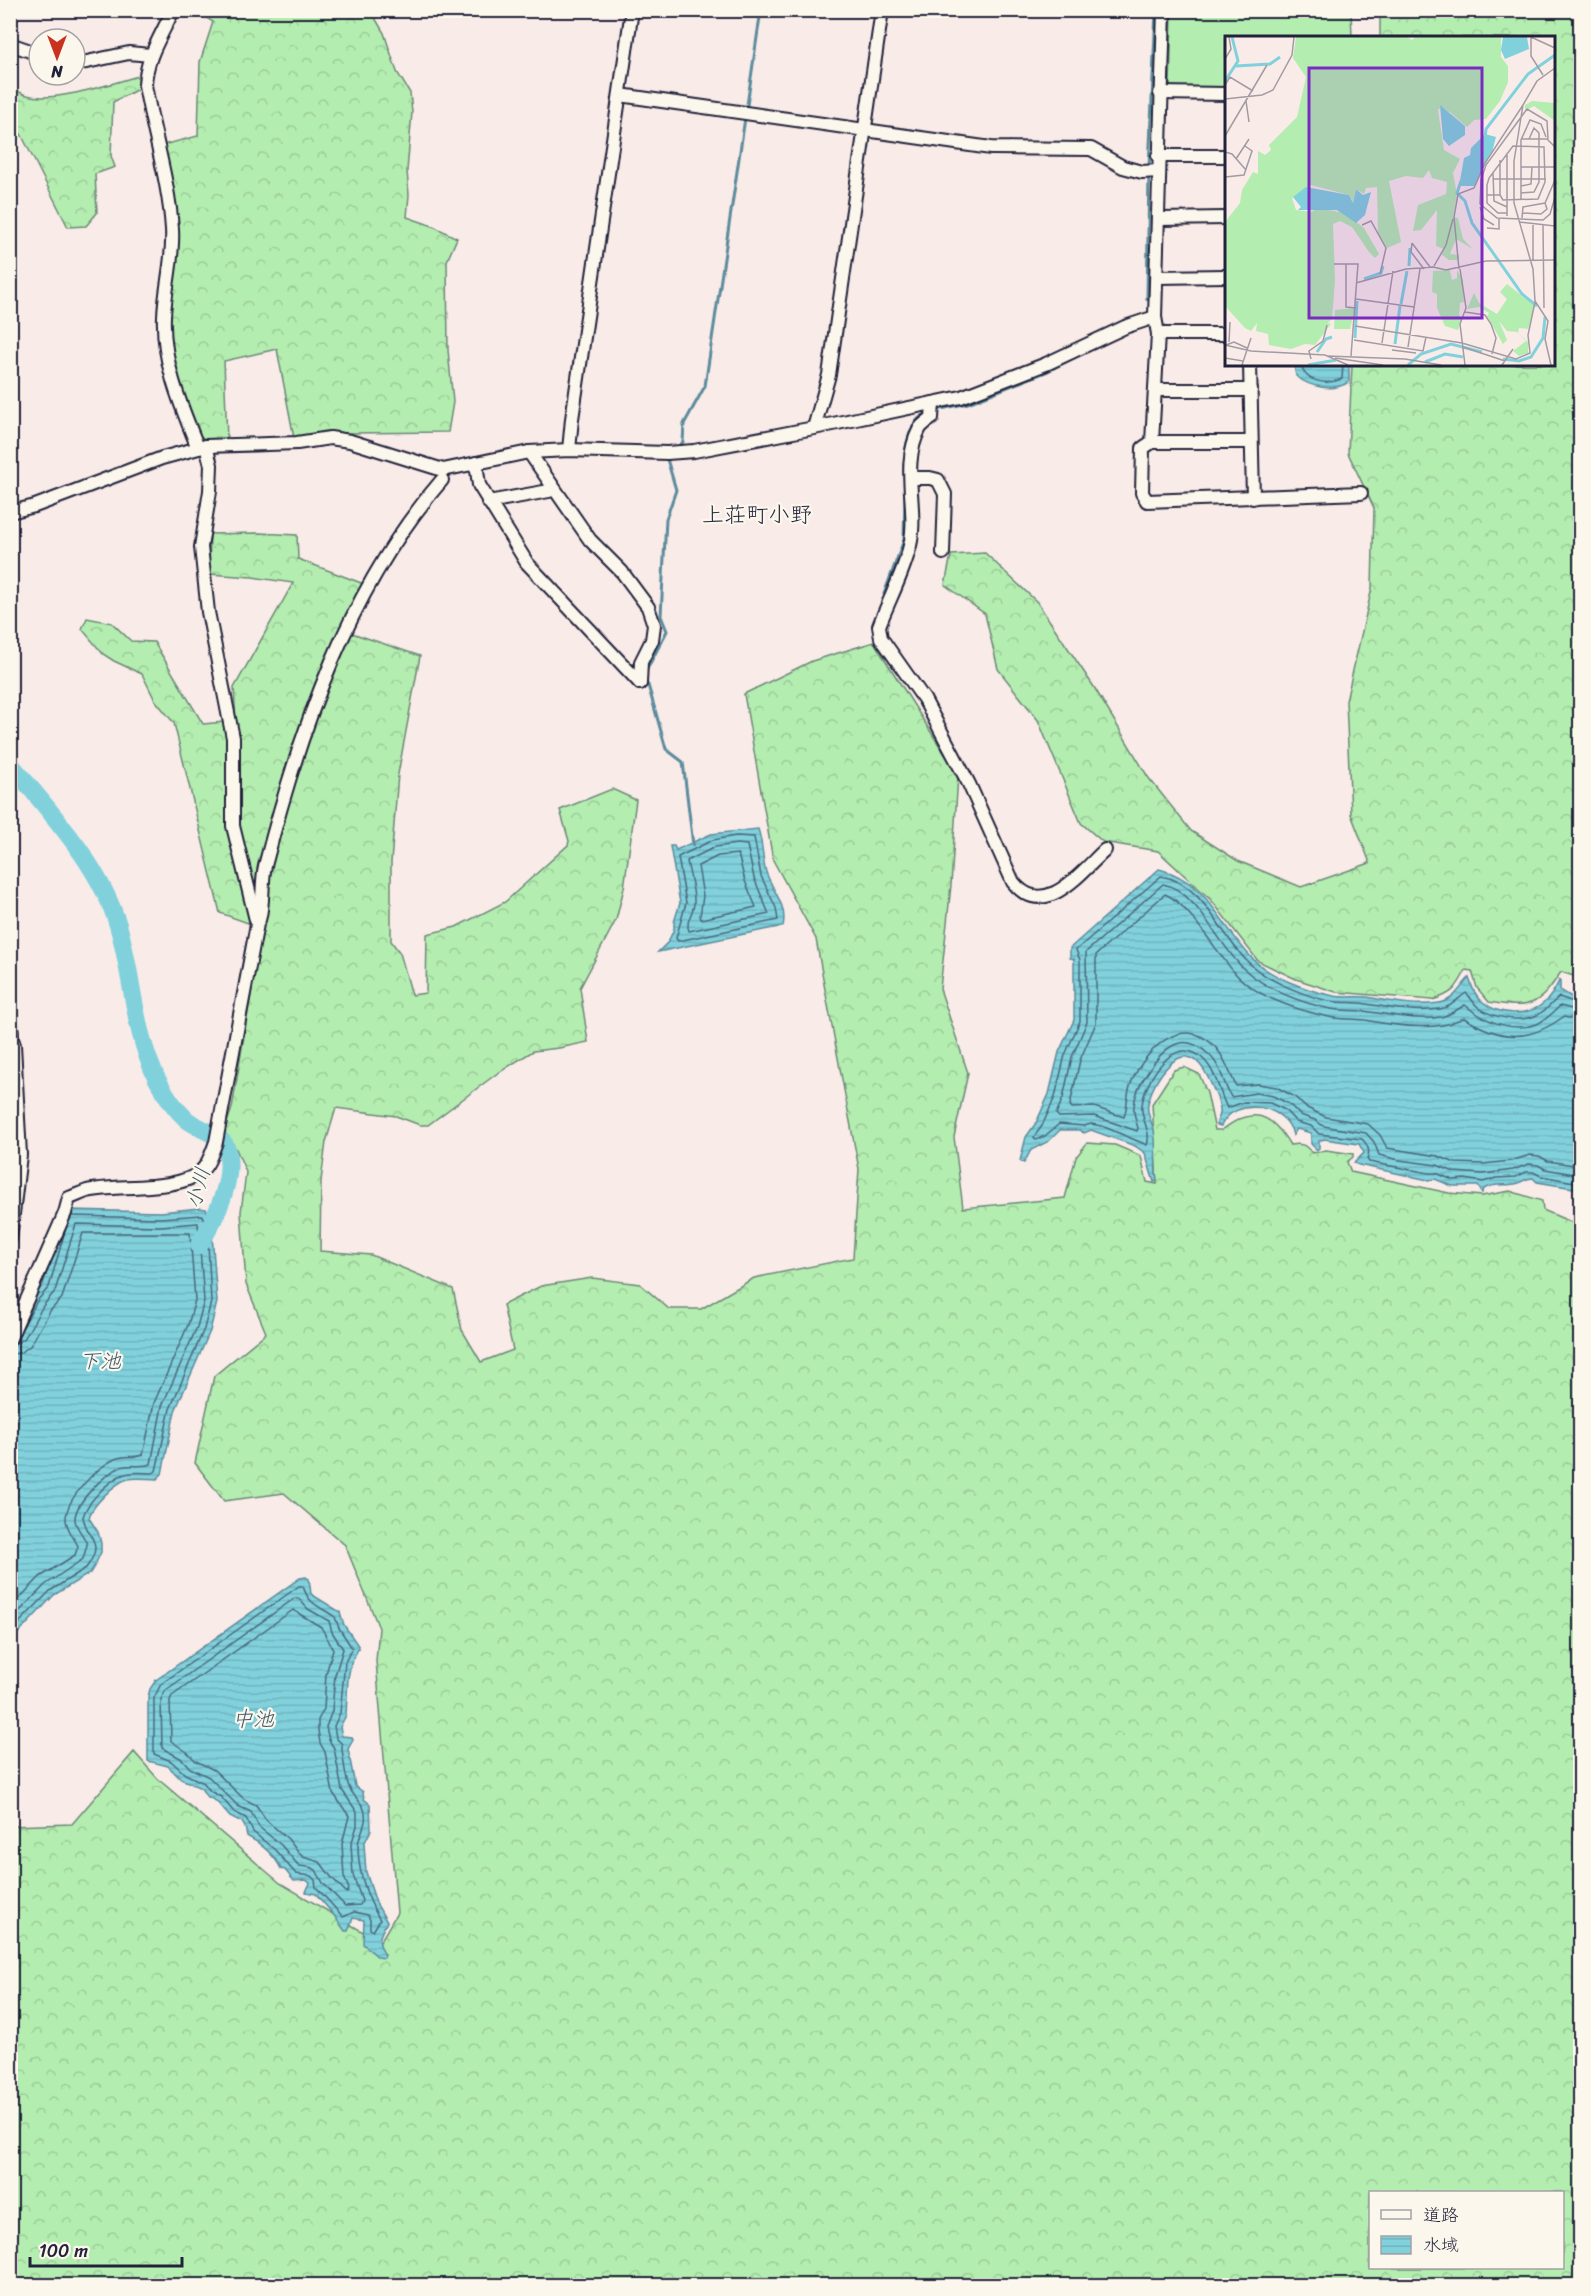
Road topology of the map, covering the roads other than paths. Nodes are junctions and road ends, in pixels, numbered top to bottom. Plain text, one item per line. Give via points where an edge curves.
1 (173, 10) edge
2 (632, 10) edge
3 (882, 10) edge
4 (1164, 10) edge
5 (10, 44) edge
6 (27, 50) edge
7 (150, 55) junction
8 (87, 62) edge
9 (1160, 93) junction
10 (1225, 94) edge
11 (620, 95) junction
12 (865, 131) junction
13 (1158, 156) junction
14 (1225, 156) edge
15 (1158, 171) junction
16 (1225, 218) edge
17 (1159, 219) junction
18 (1225, 276) edge
19 (1156, 277) junction
20 (1155, 317) junction
21 (1158, 333) junction
22 (1225, 333) edge
23 (1250, 366) edge
24 (1155, 390) junction
25 (1251, 390) junction
26 (933, 404) junction
27 (814, 428) junction
28 (1152, 442) junction
29 (1251, 442) junction
30 (202, 447) junction
31 (569, 450) junction
32 (532, 457) junction
33 (476, 463) junction
34 (911, 478) junction
35 (442, 480) dead end
36 (549, 491) junction
37 (1361, 493) dead end
38 (1253, 498) junction
39 (489, 502) junction
40 (10, 512) edge
41 (944, 554) dead end
42 (650, 612) junction
43 (1105, 850) dead end
44 (257, 924) junction
45 (10, 1010) edge
46 (11, 1034) edge
47 (10, 1239) edge
48 (10, 1338) edge

1 - 7 street
2 - 11 street
3 - 12 street
4 - 9 street
5 - 6 street
7 - 8 street via 129,53
7 - 30 street via 145,85 173,232 164,317 165,347 178,400
9 - 10 street
9 - 13 street
11 - 12 street
11 - 31 street
12 - 15 street via 991,148 1084,148 1123,168
12 - 27 street via 829,375
13 - 14 street
13 - 15 street
15 - 17 street
16 - 17 street
17 - 19 street
18 - 19 street
19 - 20 street
20 - 21 street
20 - 26 street via 1046,364
21 - 22 street
21 - 24 street
23 - 25 street
24 - 25 street
24 - 28 street
25 - 29 street
26 - 27 street
26 - 34 street via 932,418 919,429
27 - 31 street via 694,451
28 - 29 street
28 - 38 street via 1143,448 1142,493 1147,501
29 - 38 street
30 - 33 street via 330,438 443,470
30 - 40 street
30 - 44 street via 211,465 201,547 207,601 233,738 233,826
31 - 32 street
32 - 33 street
32 - 36 street via 537,474
32 - 42 street via 590,540 622,572
33 - 39 street via 479,485
34 - 41 street via 938,480 945,494
34 - 43 street via 909,553 879,626 881,638 924,699 1019,889 1031,896 1053,895
35 - 44 street via 399,534 357,608 328,671 296,756 264,869
36 - 39 street
36 - 42 street via 634,601
37 - 38 street
39 - 42 street via 541,581 640,683 641,662 652,640 654,625
44 - 48 street via 220,1127 206,1165 199,1173 175,1182 87,1191 69,1198
45 - 46 street
46 - 47 street via 20,1155

